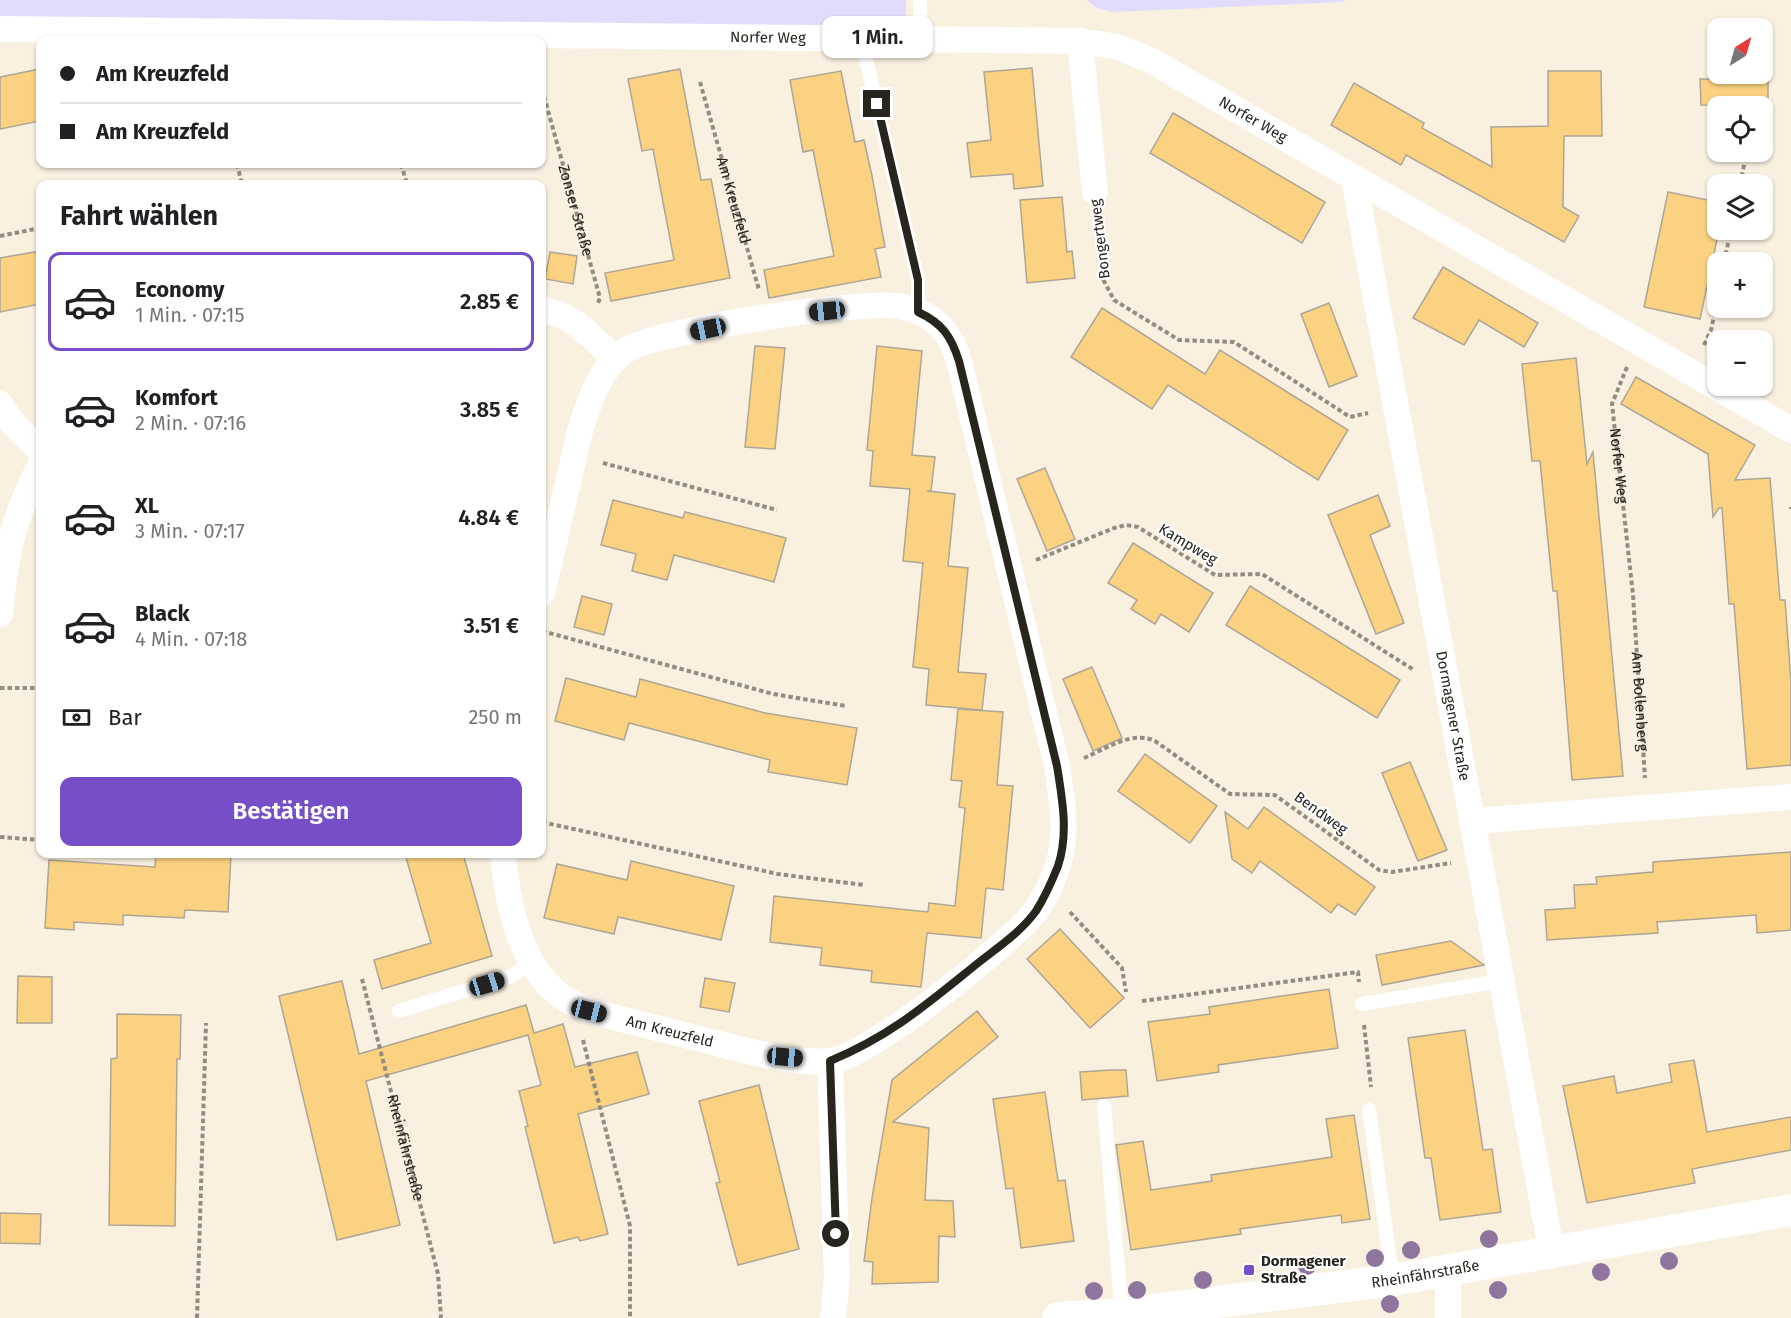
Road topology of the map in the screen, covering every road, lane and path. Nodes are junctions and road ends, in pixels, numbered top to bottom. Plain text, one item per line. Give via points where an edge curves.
1 (920, 0) edge
2 (0, 29) edge
3 (861, 38) junction
4 (920, 39) junction
5 (1080, 41) junction
6 (700, 82) dead end
7 (546, 103) edge
8 (1354, 179) junction
9 (1095, 192) joint
10 (36, 229) edge
11 (0, 236) edge
12 (546, 311) edge
13 (918, 312) junction
14 (766, 317) junction
15 (1714, 318) edge
16 (585, 331) junction
17 (1637, 342) junction
18 (615, 359) junction
19 (1690, 372) junction
20 (0, 404) edge
21 (1396, 407) junction
22 (1791, 430) edge
23 (36, 446) edge
24 (574, 455) junction
25 (36, 475) edge
26 (777, 510) dead end
27 (1009, 569) junction
28 (546, 577) edge
29 (1633, 595) joint
30 (0, 614) edge
31 (546, 632) edge
32 (1444, 662) junction
33 (36, 687) edge
34 (0, 688) edge
35 (846, 706) dead end
36 (1057, 766) junction
37 (1791, 797) edge
38 (1647, 808) junction
39 (1472, 820) junction
40 (546, 823) edge
41 (0, 837) edge
42 (36, 840) edge
43 (504, 858) edge
44 (1479, 859) junction
45 (864, 885) dead end
46 (1046, 893) junction
47 (533, 963) junction
48 (362, 979) dead end
49 (1501, 981) junction
50 (1126, 992) dead end
51 (1142, 1001) dead end
52 (1362, 1004) junction
53 (399, 1011) dead end
54 (589, 1011) junction
55 (206, 1023) dead end
56 (830, 1061) junction
57 (1104, 1106) dead end
58 (1369, 1110) joint
59 (1791, 1210) edge
60 (1552, 1254) junction
61 (1448, 1272) junction
62 (1393, 1280) junction
63 (1122, 1314) junction
64 (197, 1318) edge
65 (441, 1318) edge
66 (630, 1318) edge
67 (833, 1318) edge
68 (1058, 1318) edge
69 (1448, 1318) edge

1 - 4 lane
2 - 3 street, Norfer Weg
3 - 4 street, Norfer Weg
3 - 13 lane via 918,280
4 - 5 street, Norfer Weg
5 - 8 street, Norfer Weg via 1118,47 1144,57
5 - 9 street, Bongertweg
6 - 14 path, Am Kreuzfeld
7 - 16 path, Zonser Straße via 600,298
8 - 17 street, Norfer Weg
8 - 21 street, Dormagener Straße
9 - 21 path, Bongertweg via 1104,281 1114,300 1179,340 1234,342 1350,417
10 - 11 path
12 - 16 street via 562,315
13 - 14 street, Am Kreuzfeld via 888,305
13 - 27 street, Am Kreuzfeld via 942,326 955,347
14 - 18 street, Am Kreuzfeld via 642,343
15 - 19 path
16 - 18 street
17 - 19 street, Norfer Weg
17 - 29 path, Norfer Weg via 1612,404
18 - 24 street, Am Kreuzfeld via 590,401
19 - 22 street, Norfer Weg
20 - 23 street via 11,422
21 - 32 street, Dormagener Straße
24 - 26 path
24 - 28 street, Am Kreuzfeld
25 - 30 street via 12,528
27 - 32 path, Kampweg via 1114,528 1138,527 1215,575 1262,574 1412,671
27 - 36 street, Am Kreuzfeld
29 - 38 path, Am Bollenberg
31 - 35 path via 772,694
32 - 39 street, Dormagener Straße
33 - 34 path
36 - 44 path, Bendweg via 1144,736 1230,794 1275,795 1385,872
36 - 46 street, Am Kreuzfeld via 1063,841
37 - 38 street
38 - 39 street
39 - 44 street, Dormagener Straße
40 - 45 path via 778,874
41 - 42 path
43 - 47 street, Am Kreuzfeld via 510,902
44 - 49 street, Dormagener Straße
46 - 50 path via 1064,905 1122,968
46 - 56 street, Am Kreuzfeld via 1020,929 898,1028 866,1047
47 - 53 lane via 509,977
47 - 54 street, Am Kreuzfeld via 556,992
48 - 65 path, Rheinfährstraße via 438,1274
49 - 52 lane
49 - 60 street, Dormagener Straße
51 - 52 path via 1358,972
52 - 58 path via 1373,1104
54 - 56 street, Am Kreuzfeld via 763,1055
54 - 66 path via 582,1034 630,1226
55 - 64 path
56 - 67 street via 837,1277
57 - 63 lane
58 - 62 lane
59 - 60 street, Rheinfährstraße
60 - 61 street, Rheinfährstraße
61 - 62 street, Rheinfährstraße
61 - 69 street
62 - 63 street, Rheinfährstraße
63 - 68 street, Rheinfährstraße

